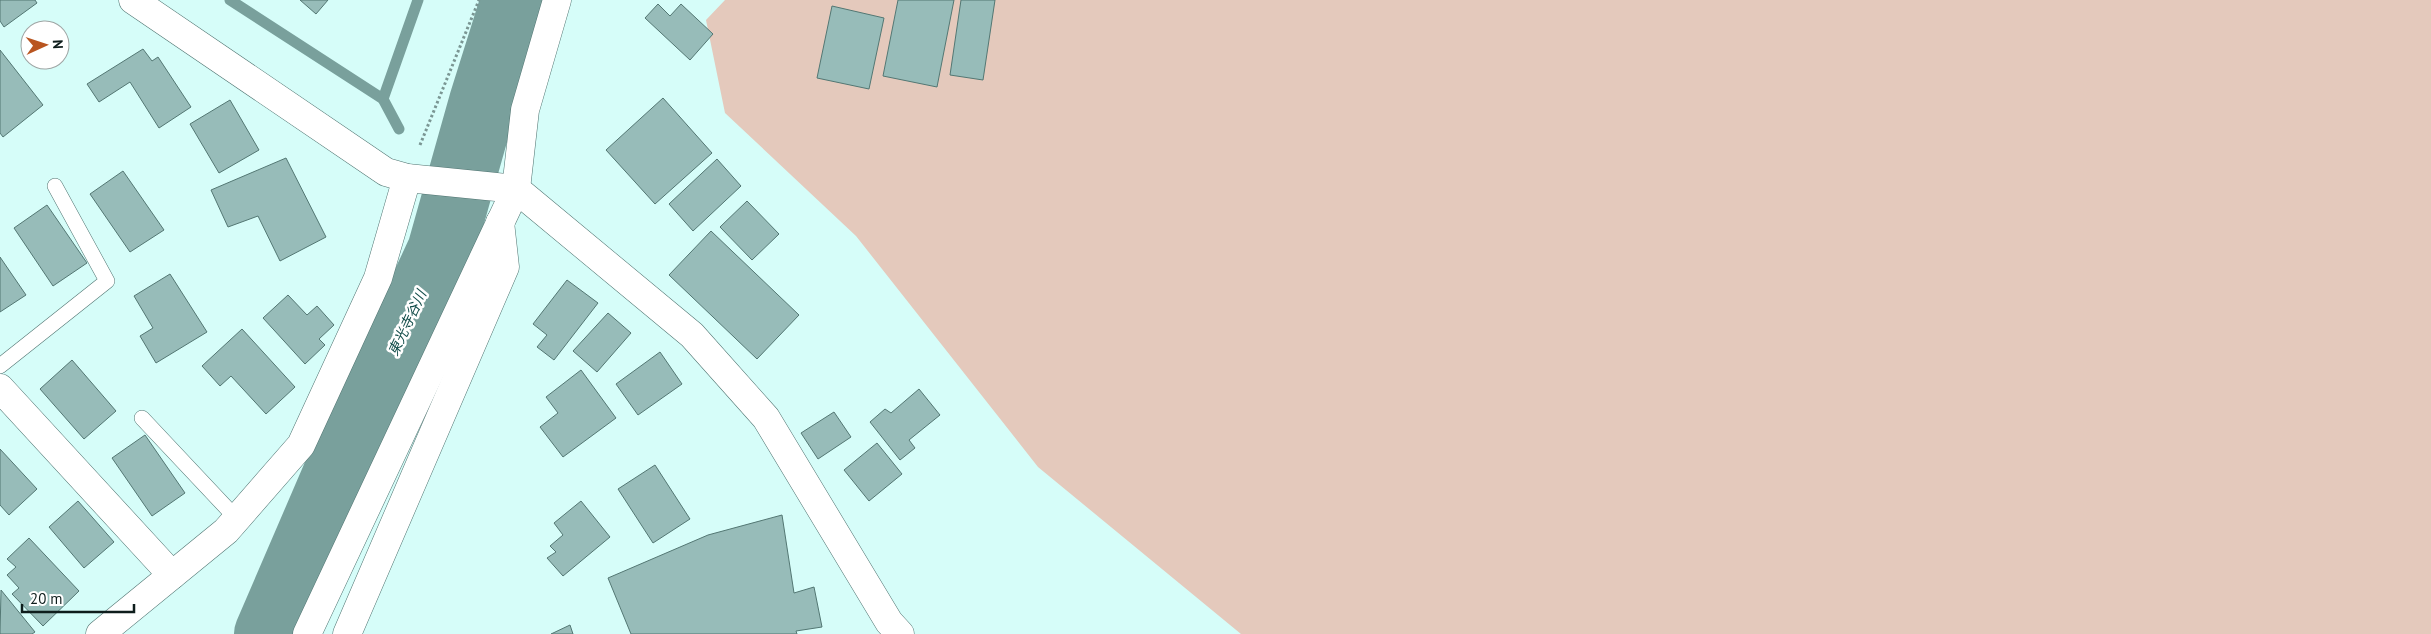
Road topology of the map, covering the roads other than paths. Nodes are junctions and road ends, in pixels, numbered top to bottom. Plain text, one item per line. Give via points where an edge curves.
1 (133, 0) edge
2 (557, 0) edge
3 (407, 178) junction
4 (55, 186) dead end
5 (516, 189) junction
6 (500, 222) junction
7 (0, 366) edge
8 (0, 388) edge
9 (142, 418) dead end
10 (237, 519) junction
11 (172, 575) junction
12 (100, 634) edge
13 (307, 634) edge
14 (347, 634) edge
15 (900, 634) edge

1 - 3 street via 386,172
2 - 5 street via 525,110
3 - 5 street
3 - 10 street via 378,278 301,446
4 - 7 lane via 107,281
5 - 6 street
5 - 15 street via 692,335 766,418 889,622
6 - 13 street
6 - 14 street via 505,268
8 - 11 street
9 - 10 lane
10 - 11 street
11 - 12 street

